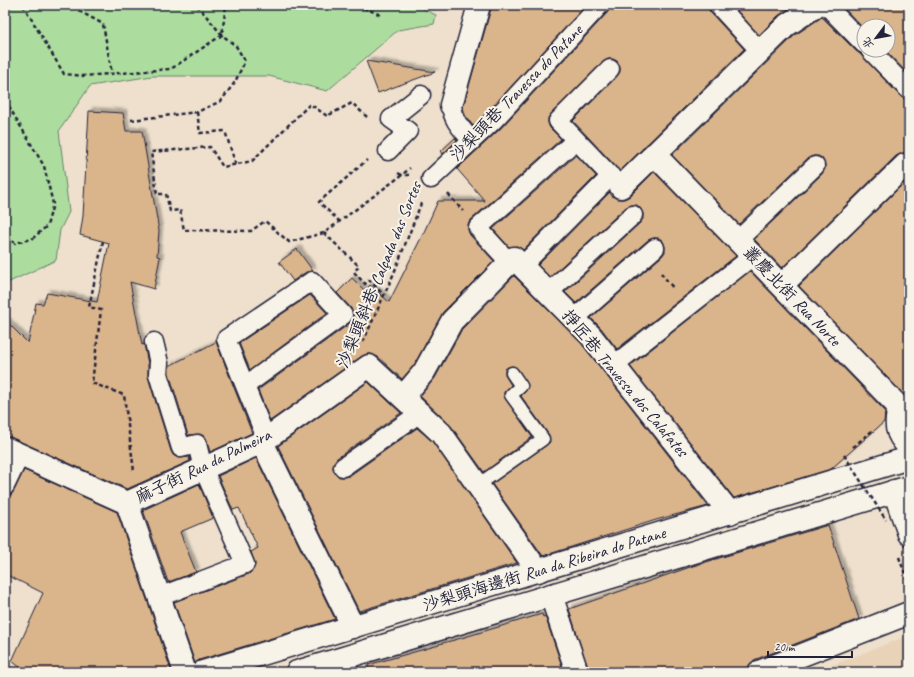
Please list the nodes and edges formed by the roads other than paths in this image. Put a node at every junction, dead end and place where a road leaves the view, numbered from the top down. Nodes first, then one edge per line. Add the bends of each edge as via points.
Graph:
1 (478, 5) edge
2 (600, 5) edge
3 (718, 5) edge
4 (826, 5) edge
5 (804, 8) edge
6 (856, 36) edge
7 (760, 51) junction
8 (878, 58) edge
9 (610, 69) dead end
10 (909, 90) edge
11 (421, 95) dead end
12 (451, 105) joint
13 (576, 140) junction
14 (472, 141) junction
15 (388, 151) dead end
16 (654, 154) junction
17 (908, 165) edge
18 (815, 166) dead end
19 (435, 175) road end
20 (616, 182) junction
21 (633, 215) dead end
22 (738, 240) junction
23 (651, 252) road end
24 (753, 256) junction
25 (515, 262) junction
26 (782, 285) junction
27 (548, 293) junction
28 (574, 319) junction
29 (154, 342) dead end
30 (614, 365) junction
31 (512, 373) dead end
32 (245, 386) junction
33 (403, 397) junction
34 (904, 403) edge
35 (420, 413) junction
36 (264, 440) junction
37 (909, 447) edge
38 (13, 452) edge
39 (909, 458) edge
40 (343, 467) dead end
41 (203, 468) junction
42 (478, 485) junction
43 (5, 486) edge
44 (902, 489) edge
45 (132, 501) junction
46 (730, 513) junction
47 (909, 534) edge
48 (538, 571) junction
49 (551, 595) junction
50 (159, 597) junction
51 (909, 613) edge
52 (353, 627) junction
53 (185, 672) edge
54 (203, 672) edge
55 (297, 672) edge
56 (577, 672) edge
57 (759, 672) edge

1 - 12 street
2 - 14 street, 沙梨頭巷 Travessa do Patane
3 - 7 street
4 - 6 street
5 - 7 street
7 - 16 street
8 - 10 street
9 - 13 street via 558,121
11 - 15 street via 391,119 408,131
12 - 14 street via 455,120
13 - 20 street
13 - 25 street via 478,228
14 - 19 street, 沙梨頭巷 Travessa do Patane
16 - 20 street
16 - 22 street, 叢慶北街 Rua Norte
17 - 26 street
18 - 22 street
20 - 25 street
21 - 27 street
22 - 24 street, 叢慶北街 Rua Norte
23 - 28 street
24 - 26 street, 叢慶北街 Rua Norte
24 - 30 street
25 - 27 street, 掙匠巷 Travessa dos Calafates
25 - 33 street via 452,321 424,372
26 - 34 street, 叢慶北街 Rua Norte
27 - 28 street, 掙匠巷 Travessa dos Calafates
28 - 30 street, 掙匠巷 Travessa dos Calafates
29 - 41 street via 159,363 158,374 181,448 197,444
30 - 46 street, 掙匠巷 Travessa dos Calafates
31 - 42 lane via 521,386 511,395 543,439
32 - 32 street via 343,314 312,281 226,340
32 - 36 street
33 - 35 street
33 - 36 street, 麻子街 Rua da Palmeira via 369,366
34 - 37 street, 叢慶北街 Rua Norte via 895,422 899,434
35 - 40 street
35 - 42 street via 441,433
36 - 41 street, 麻子街 Rua da Palmeira
36 - 52 street
38 - 43 street
38 - 45 street, 麻子街 Rua da Palmeira
39 - 46 street, 沙梨頭海邊街 Rua da Ribeira do Patane
41 - 45 street, 麻子街 Rua da Palmeira
41 - 50 street via 245,564
42 - 48 street
44 - 47 street
44 - 49 street, 沙梨頭海邊街 Rua da Ribeira do Patane
45 - 50 street
46 - 48 street, 沙梨頭海邊街 Rua da Ribeira do Patane
48 - 52 street, 沙梨頭海邊街 Rua da Ribeira do Patane
49 - 55 street, 沙梨頭海邊街 Rua da Ribeira do Patane
49 - 56 street
50 - 53 street
51 - 57 street
52 - 54 street, 沙梨頭海邊街 Rua da Ribeira do Patane

